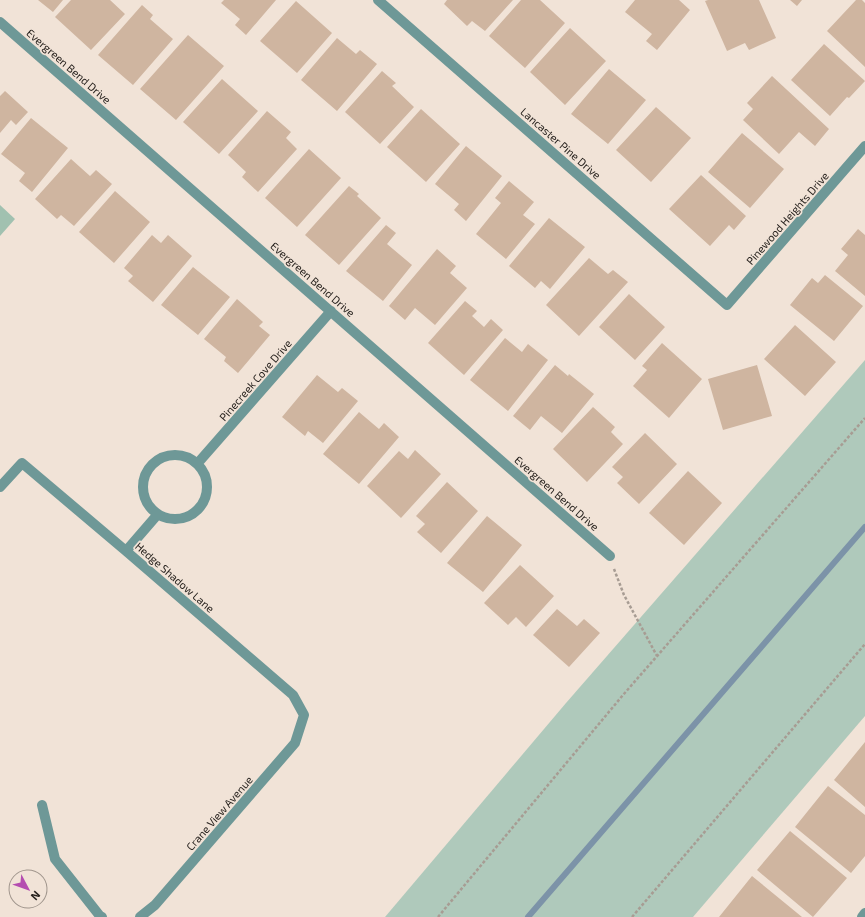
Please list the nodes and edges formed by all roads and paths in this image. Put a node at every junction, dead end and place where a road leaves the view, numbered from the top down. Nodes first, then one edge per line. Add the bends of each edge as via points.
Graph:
1 (378, 0) edge
2 (0, 22) edge
3 (865, 146) edge
4 (727, 305) joint
5 (331, 311) junction
6 (865, 418) edge
7 (197, 464) junction
8 (0, 487) edge
9 (158, 514) junction
10 (126, 551) junction
11 (610, 556) joint
12 (865, 644) edge
13 (657, 656) junction
14 (304, 715) joint
15 (42, 805) dead end
16 (865, 913) edge
17 (102, 917) edge
18 (140, 917) edge
19 (438, 917) edge
20 (632, 917) edge
21 (862, 917) edge

1 - 4 street, Lancaster Pine Drive
2 - 5 street, Evergreen Bend Drive
3 - 4 street, Pinewood Heights Drive
5 - 7 street, Pinecreek Cove Drive
5 - 11 street, Evergreen Bend Drive
6 - 13 path
7 - 9 street via 207,482 207,492 197,511 178,519
7 - 9 street via 188,458 168,456 151,467 143,487 150,507
8 - 10 street, Hedge Shadow Lane via 22,463
9 - 10 street
10 - 14 street, Hedge Shadow Lane via 293,695
11 - 13 path via 624,595
12 - 20 path
13 - 19 path
14 - 18 street, Crane View Avenue via 294,743 155,905
15 - 17 street via 55,859
16 - 21 street

